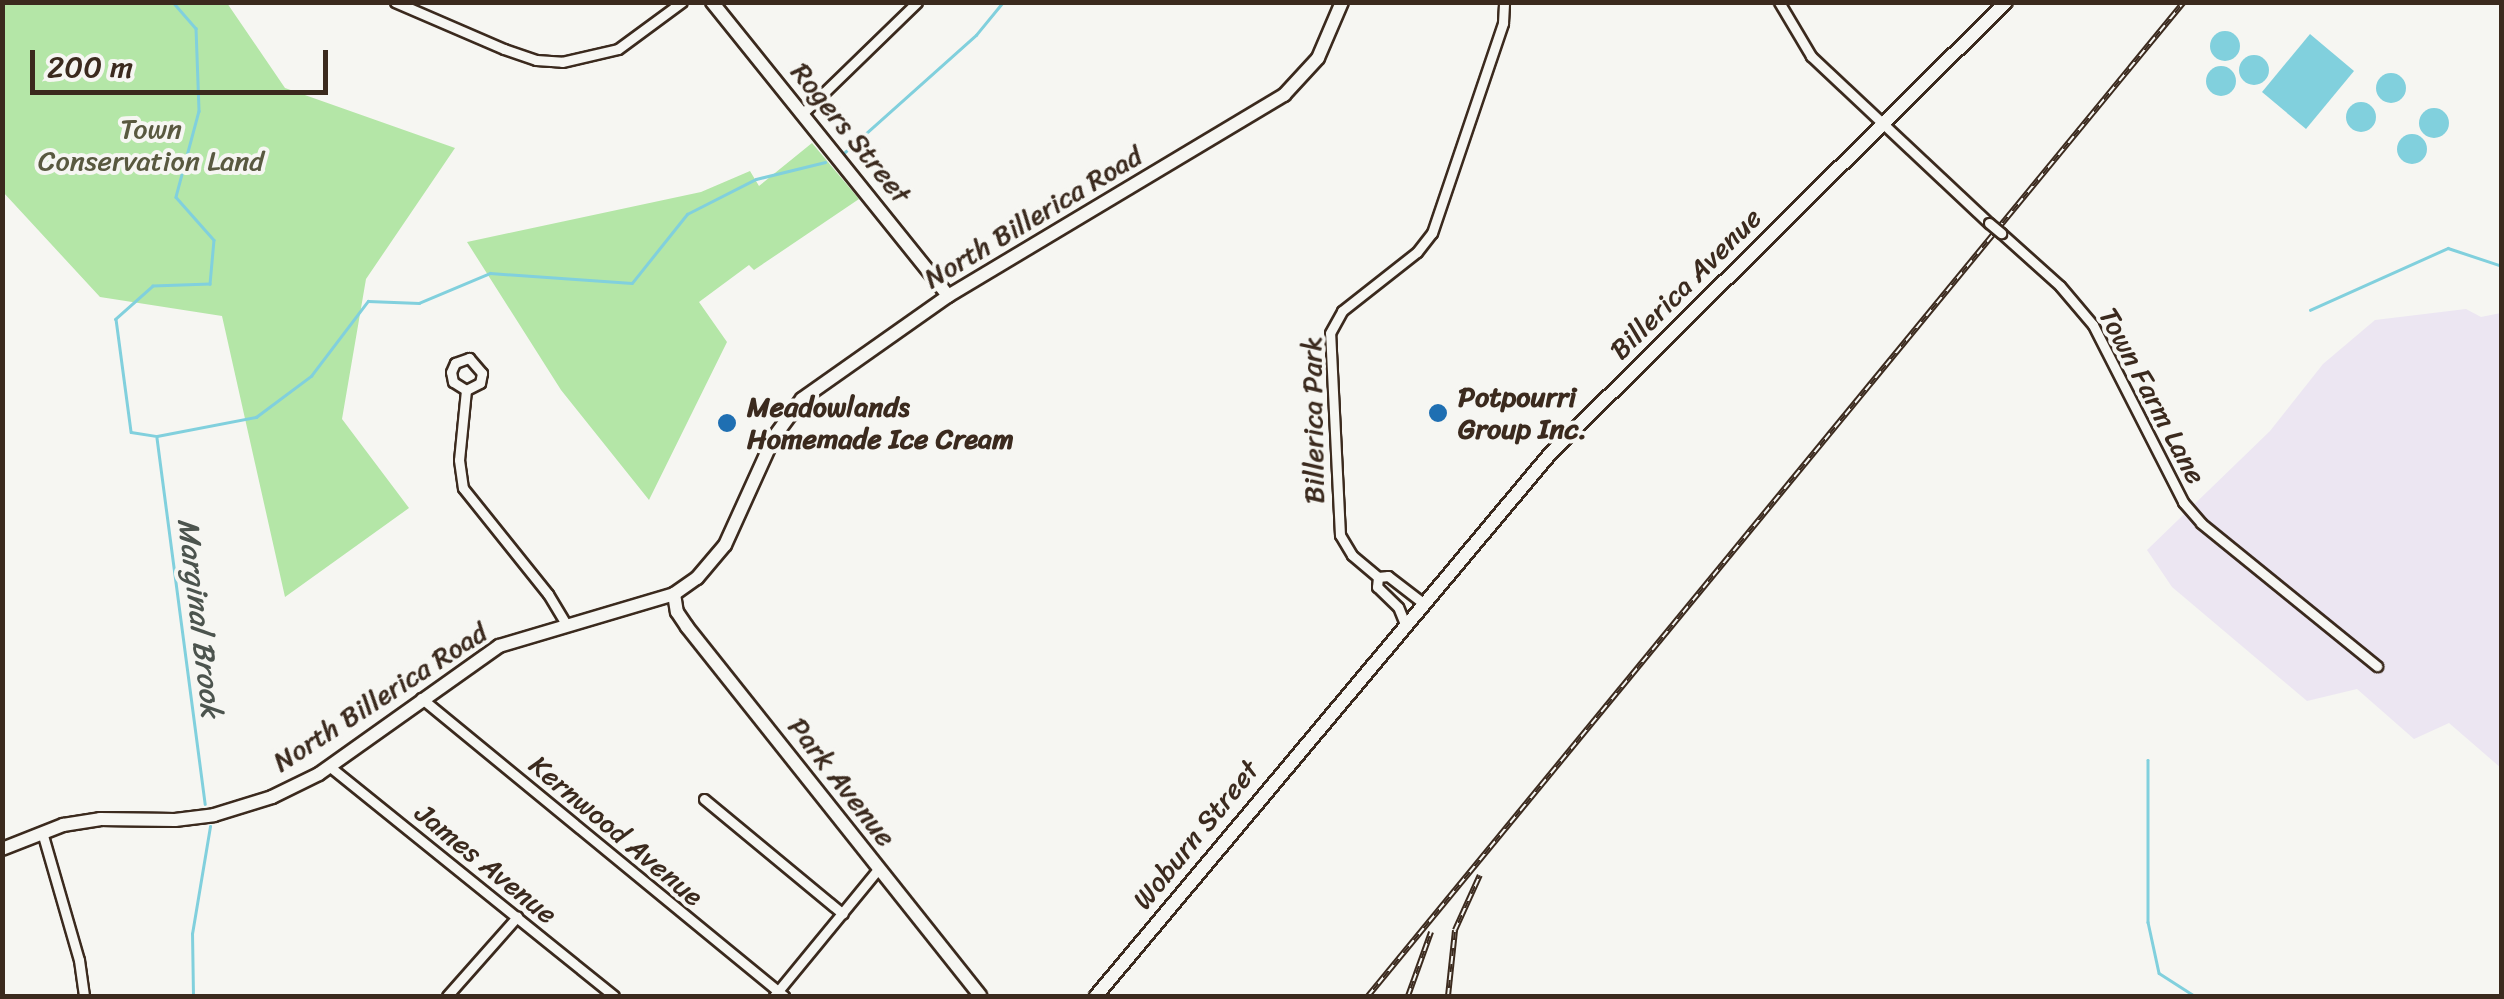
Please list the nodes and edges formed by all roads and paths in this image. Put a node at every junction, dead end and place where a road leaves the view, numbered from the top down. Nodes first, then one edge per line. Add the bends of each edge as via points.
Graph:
1 (395, 2) edge
2 (682, 2) edge
3 (712, 2) edge
4 (917, 2) edge
5 (1342, 2) edge
6 (1504, 2) edge
7 (1779, 2) edge
8 (2006, 2) edge
9 (804, 112) junction
10 (1882, 125) junction
11 (948, 296) junction
12 (466, 390) dead end
13 (1378, 578) junction
14 (674, 594) junction
15 (1423, 603) junction
16 (566, 624) junction
17 (1405, 624) junction
18 (2377, 666) dead end
19 (421, 698) junction
20 (1336, 705) joint
21 (330, 766) junction
22 (704, 799) dead end
23 (42, 832) junction
24 (2, 848) edge
25 (879, 868) junction
26 (842, 914) junction
27 (517, 917) junction
28 (778, 995) edge
29 (84, 996) edge
30 (447, 996) edge
31 (614, 996) edge
32 (980, 996) edge
33 (1096, 996) edge

1 - 2 street via 504,49 562,62 618,49
3 - 9 main road, Rogers Street
4 - 9 street
5 - 11 main road, North Billerica Road via 1304,78
6 - 13 street, Billerica Park via 1432,233 1335,317 1330,333 1338,524 1352,555
7 - 10 street, Town Farm Lane via 1811,56
8 - 10 main road, Billerica Avenue
9 - 11 main road, Rogers Street
10 - 15 main road, Billerica Avenue via 1550,454
10 - 18 street, Town Farm Lane, bridge via 2060,286 2093,325 2192,512
11 - 14 main road, North Billerica Road via 802,399 774,437 725,545
12 - 16 street via 458,460 463,488
13 - 15 street, Billerica Park via 1388,576
13 - 17 street, Billerica Park via 1377,587
14 - 16 main road, North Billerica Road
14 - 25 main road, Park Avenue via 686,627
15 - 17 main road, Billerica Avenue
16 - 19 main road, North Billerica Road via 499,646
17 - 20 main road, Billerica Avenue
19 - 21 main road, North Billerica Road
19 - 28 street, Kernwood Avenue
20 - 33 main road, Woburn Street
21 - 23 main road, North Billerica Road via 292,789 226,812 175,820 100,819
21 - 27 street, James Avenue
22 - 26 street
23 - 24 main road, North Billerica Road
23 - 29 street
25 - 26 street
25 - 32 main road, Park Avenue
26 - 28 street
27 - 30 street
27 - 31 street, James Avenue

